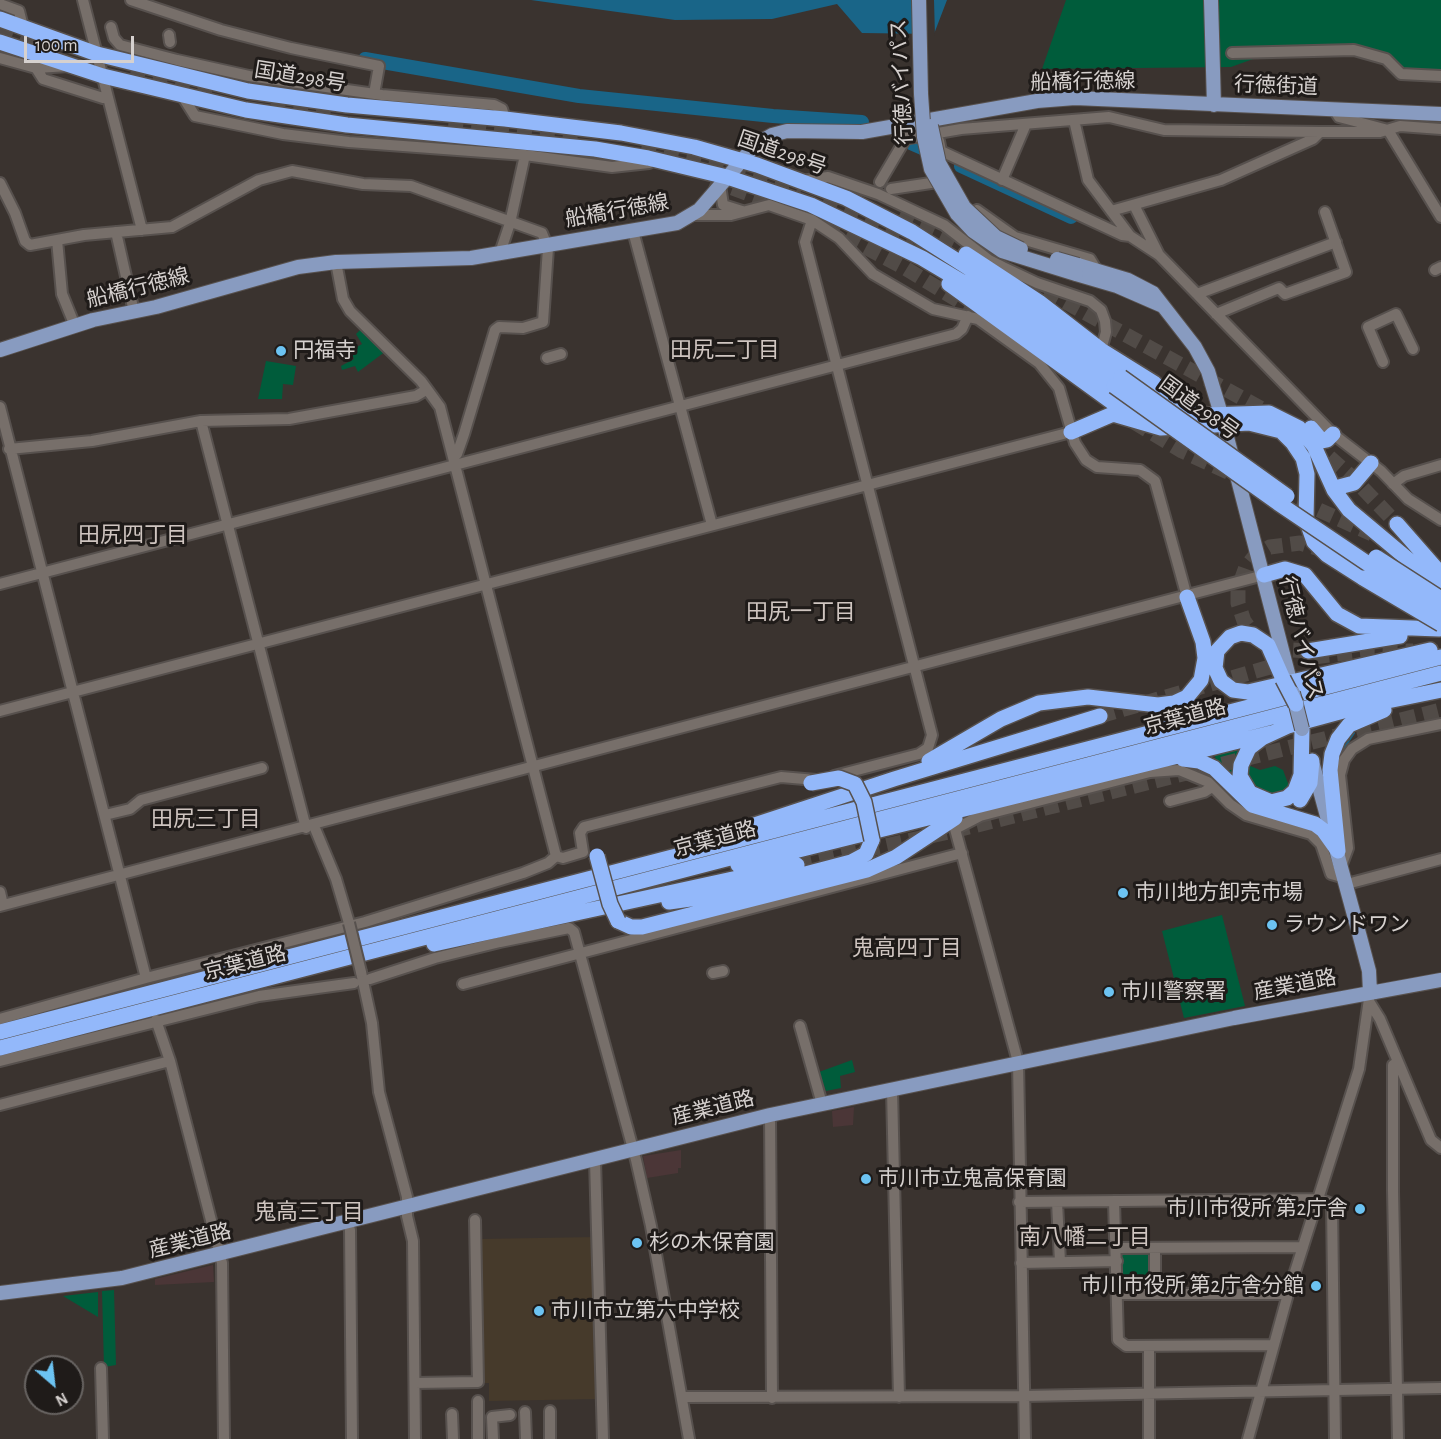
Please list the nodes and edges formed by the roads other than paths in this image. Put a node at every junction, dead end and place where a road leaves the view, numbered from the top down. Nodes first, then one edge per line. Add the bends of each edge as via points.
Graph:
1 (83, 0) edge
2 (131, 0) edge
3 (919, 0) edge
4 (928, 0) edge
5 (1211, 0) edge
6 (0, 4) edge
7 (0, 19) edge
8 (23, 27) junction
9 (111, 27) dead end
10 (0, 42) edge
11 (1232, 53) dead end
12 (98, 54) junction
13 (0, 58) edge
14 (177, 60) junction
15 (69, 66) junction
16 (36, 68) junction
17 (164, 72) junction
18 (102, 76) junction
19 (1441, 76) edge
20 (374, 94) junction
21 (183, 97) junction
22 (103, 98) dead end
23 (1214, 105) junction
24 (1334, 109) junction
25 (1441, 114) edge
26 (505, 119) junction
27 (1074, 120) junction
28 (1026, 124) junction
29 (896, 127) junction
30 (1441, 129) edge
31 (1388, 130) junction
32 (933, 132) junction
33 (1320, 132) junction
34 (906, 138) junction
35 (525, 155) junction
36 (741, 160) junction
37 (674, 163) junction
38 (1002, 180) junction
39 (724, 181) junction
40 (802, 181) junction
41 (942, 181) junction
42 (880, 182) dead end
43 (0, 183) edge
44 (891, 189) dead end
45 (1134, 205) junction
46 (871, 210) junction
47 (742, 211) junction
48 (1111, 211) junction
49 (1325, 212) dead end
50 (833, 214) junction
51 (694, 215) junction
52 (1441, 217) edge
53 (812, 220) junction
54 (510, 223) junction
55 (142, 230) junction
56 (633, 231) junction
57 (116, 232) junction
58 (1130, 236) junction
59 (57, 240) junction
60 (1336, 242) junction
61 (548, 244) junction
62 (500, 253) junction
63 (1159, 255) junction
64 (336, 262) junction
65 (1077, 269) junction
66 (1096, 269) junction
67 (1197, 294) junction
68 (1162, 306) junction
69 (134, 312) junction
70 (1216, 314) junction
71 (969, 316) junction
72 (75, 326) junction
73 (1413, 349) dead end
74 (0, 350) edge
75 (1101, 350) junction
76 (561, 354) dead end
77 (547, 358) dead end
78 (1383, 362) dead end
79 (837, 365) junction
80 (1144, 377) junction
81 (1086, 382) junction
82 (1115, 388) junction
83 (426, 390) junction
84 (678, 405) junction
85 (0, 407) edge
86 (1243, 413) junction
87 (1222, 419) junction
88 (201, 421) junction
89 (1095, 422) junction
90 (1146, 425) junction
91 (1071, 432) junction
92 (1333, 435) junction
93 (7, 452) edge
94 (454, 461) junction
95 (1371, 463) junction
96 (1441, 465) edge
97 (1307, 483) junction
98 (1393, 484) junction
99 (868, 485) junction
100 (1441, 520) edge
101 (227, 524) junction
102 (1397, 524) tunnel mouth
103 (712, 525) junction
104 (41, 572) junction
105 (1441, 574) edge
106 (1264, 575) junction
107 (0, 584) edge
108 (486, 585) junction
109 (1441, 587) edge
110 (1187, 597) junction
111 (1441, 599) edge
112 (1441, 613) edge
113 (1440, 627) edge
114 (260, 644) junction
115 (1441, 648) edge
116 (1308, 651) tunnel mouth
117 (1441, 657) edge
118 (914, 668) junction
119 (1441, 673) edge
120 (1286, 678) junction
121 (72, 692) junction
122 (1441, 692) edge
123 (1296, 704) joint
124 (0, 711) edge
125 (1100, 716) tunnel mouth
126 (1441, 724) edge
127 (1302, 729) junction
128 (1271, 733) junction
129 (1312, 761) junction
130 (1147, 764) junction
131 (534, 767) junction
132 (262, 768) dead end
133 (894, 779) junction
134 (811, 783) dead end
135 (1212, 787) junction
136 (1170, 801) dead end
137 (974, 809) junction
138 (1265, 810) junction
139 (105, 815) junction
140 (310, 827) junction
141 (962, 853) junction
142 (556, 856) junction
143 (597, 856) dead end
144 (1441, 859) edge
145 (797, 865) tunnel mouth
146 (1343, 870) junction
147 (611, 872) junction
148 (120, 875) junction
149 (0, 892) edge
150 (586, 894) junction
151 (2, 906) edge
152 (586, 913) junction
153 (581, 954) junction
154 (300, 970) junction
155 (365, 975) junction
156 (146, 978) junction
157 (1441, 980) edge
158 (354, 983) dead end
159 (463, 984) dead end
160 (1370, 998) junction
161 (0, 1019) edge
162 (156, 1020) junction
163 (801, 1026) dead end
164 (0, 1032) edge
165 (0, 1048) edge
166 (0, 1061) edge
167 (170, 1061) junction
168 (1018, 1062) junction
169 (1398, 1062) junction
170 (892, 1089) junction
171 (822, 1104) junction
172 (0, 1105) edge
173 (770, 1115) junction
174 (1441, 1148) edge
175 (634, 1150) junction
176 (595, 1160) junction
177 (1319, 1199) junction
178 (1114, 1201) junction
179 (1019, 1202) junction
180 (1058, 1202) junction
181 (407, 1208) junction
182 (475, 1220) dead end
183 (348, 1223) junction
184 (1303, 1247) junction
185 (1116, 1248) junction
186 (1155, 1248) junction
187 (220, 1255) junction
188 (1117, 1261) junction
189 (1060, 1262) junction
190 (1021, 1263) junction
191 (0, 1293) edge
192 (1117, 1294) junction
193 (1155, 1294) junction
194 (1288, 1294) junction
195 (1274, 1345) junction
196 (1149, 1346) junction
197 (101, 1368) dead end
198 (415, 1383) junction
199 (1441, 1388) edge
200 (1335, 1389) junction
201 (1398, 1389) junction
202 (1261, 1390) junction
203 (1149, 1393) junction
204 (1024, 1396) junction
205 (683, 1397) junction
206 (899, 1397) junction
207 (772, 1398) junction
208 (478, 1401) dead end
209 (550, 1411) dead end
210 (525, 1412) dead end
211 (452, 1414) dead end
212 (510, 1415) dead end
213 (103, 1439) edge
214 (224, 1439) edge
215 (352, 1439) edge
216 (415, 1439) edge
217 (453, 1439) edge
218 (478, 1439) edge
219 (492, 1439) edge
220 (526, 1439) edge
221 (550, 1439) edge
222 (603, 1439) edge
223 (689, 1439) edge
224 (1025, 1439) edge
225 (1149, 1439) edge
226 (1248, 1439) edge
227 (1335, 1439) edge
228 (1398, 1439) edge

1 - 12 street
2 - 20 street via 291,48 379,66
3 - 65 main road, 行徳バイパス, bridge via 924,136 931,169 945,198 964,222 992,245 1018,258
4 - 65 main road, 行徳バイパス, bridge via 931,125 939,163 956,196 973,218 1007,243
5 - 23 main road, 行徳街道
6 - 8 street via 19,11
7 - 8 highway, 国道298号
8 - 12 highway, 国道298号
9 - 14 street via 120,45
10 - 15 highway, 国道298号
11 - 19 street via 1354,50 1386,58 1401,74
12 - 17 highway, 国道298号
12 - 18 street
13 - 16 street
14 - 17 street via 174,67
14 - 20 street via 249,76
15 - 16 street
15 - 18 highway, 国道298号
16 - 22 street via 44,79
17 - 26 highway, 国道298号 via 309,100
18 - 21 highway, 国道298号
18 - 55 street
20 - 26 street via 494,105 502,109
21 - 35 street via 195,116 283,134
21 - 37 highway, 国道298号 via 296,119 567,146
23 - 24 main road, 行徳街道
23 - 29 main road, 船橋行徳線 via 1056,99
24 - 25 main road, 行徳街道
24 - 31 street via 1339,117
26 - 36 highway, 国道298号 via 641,136
27 - 28 street
27 - 33 street via 1109,117 1164,130
27 - 48 street via 1088,180
28 - 32 street
28 - 38 street
29 - 34 street via 898,134
29 - 36 main road, 船橋行徳線 via 862,132 778,133 756,144
30 - 31 street via 1400,126
31 - 33 street
31 - 52 street
32 - 34 street
32 - 38 street via 941,151
32 - 41 street
33 - 45 street via 1313,139 1221,180
34 - 42 street
35 - 37 street via 612,167
35 - 54 street
36 - 39 main road, 船橋行徳線
36 - 40 highway, 国道298号
37 - 39 highway, 国道298号
38 - 58 street
39 - 47 street via 723,205
39 - 50 highway, 国道298号
39 - 51 main road, 船橋行徳線
40 - 46 highway, 国道298号
40 - 75 street via 828,177 878,194 944,225 1003,267 1090,301 1106,321
41 - 44 street
41 - 66 street via 956,185 984,217 1015,237 1090,259
43 - 59 street via 27,244
45 - 48 street
45 - 63 street
46 - 75 highway via 908,222 959,250 1039,302
46 - 82 highway, 国道298号 via 967,267
47 - 51 street via 731,215
47 - 53 street via 769,205
48 - 58 street
49 - 60 street
50 - 81 highway via 955,288
50 - 82 highway, 国道298号 via 961,280
51 - 56 main road, 船橋行徳線 via 677,223
53 - 71 street via 839,238 873,274 933,309
53 - 79 street via 805,242
54 - 55 street via 405,185 363,184 292,171 259,180 179,224
54 - 61 street via 538,231
54 - 62 street
55 - 57 street
56 - 61 main road, 船橋行徳線
56 - 84 street
57 - 59 street
57 - 69 street
58 - 63 street
59 - 72 street via 62,294
60 - 67 street
60 - 70 street via 1346,272 1285,294 1279,288
61 - 62 main road, 船橋行徳線
61 - 94 street via 543,322 495,330
62 - 64 main road, 船橋行徳線 via 458,259
63 - 67 street
64 - 69 main road, 船橋行徳線 via 298,267
64 - 83 street via 347,306
65 - 66 main road, 行徳バイパス
65 - 68 main road, 行徳バイパス
66 - 68 main road, 行徳バイパス via 1153,292
67 - 70 street
68 - 87 main road, 行徳バイパス via 1195,347 1208,371
69 - 72 main road, 船橋行徳線
70 - 92 street
71 - 79 street via 956,334
71 - 91 street via 1047,370 1059,388
72 - 74 main road, 船橋行徳線
73 - 78 street via 1396,315 1368,327
75 - 80 highway
76 - 77 street
79 - 84 street
79 - 99 street
80 - 82 highway via 1130,378
80 - 87 highway via 1183,410
81 - 82 highway
81 - 89 highway via 1099,402
82 - 89 highway
82 - 90 highway
82 - 111 highway, 国道298号, bridge
82 - 112 highway, 国道298号, bridge
83 - 88 street via 416,396 289,419
83 - 94 street via 440,407
84 - 94 street
84 - 103 street
85 - 93 street
86 - 87 highway
86 - 92 highway via 1279,408 1298,417 1322,441
86 - 109 highway via 1269,413 1299,428 1314,446 1340,500
87 - 90 highway via 1168,429
87 - 97 highway via 1281,431 1301,453
87 - 106 main road, 行徳バイパス
88 - 93 street
88 - 101 street
89 - 90 highway via 1113,414
89 - 91 highway
91 - 99 street
91 - 110 street via 1080,454 1097,467 1140,470 1155,482
92 - 95 street
93 - 104 street
94 - 101 street
94 - 108 street
95 - 97 highway via 1354,483
95 - 98 street
96 - 98 street via 1404,476
97 - 113 highway, bridge via 1306,519 1314,542 1327,555
98 - 100 street
99 - 103 street
99 - 118 street
101 - 104 street
101 - 114 street
102 - 105 highway
103 - 108 street
104 - 107 street
104 - 121 street
106 - 110 street
106 - 113 highway via 1285,569 1299,572 1315,585 1337,614 1359,626
106 - 120 main road, 行徳バイパス
108 - 114 street
108 - 131 street
110 - 118 street
110 - 133 highway via 1205,658 1201,680 1187,696 1158,705 1088,697 1040,703 1007,716
113 - 116 highway
114 - 121 street
114 - 140 street
115 - 120 highway via 1248,692 1233,690 1221,681 1215,668 1217,651 1230,637 1241,633 1253,635 1268,645
117 - 147 highway, 京葉道路
118 - 131 street
118 - 142 street via 932,735 925,751 887,764 813,780 781,777 584,827 580,832 583,852 563,858
119 - 150 highway, 京葉道路
120 - 123 highway, bridge
121 - 124 street
121 - 139 street
122 - 128 highway via 1358,707
122 - 146 highway via 1367,715 1349,725 1338,739 1330,770
123 - 127 main road, 行徳バイパス, bridge
125 - 133 highway
126 - 146 street via 1368,739 1352,749 1341,770 1348,848
127 - 128 highway via 1298,786 1287,798 1271,802 1250,793 1240,770 1249,748
127 - 129 main road, 行徳バイパス
128 - 130 highway
129 - 138 highway via 1310,783 1299,800 1282,809
129 - 146 main road, 行徳バイパス
130 - 137 highway
130 - 138 highway via 1178,759 1199,761 1220,772 1246,801
131 - 140 street
131 - 142 street
132 - 139 street via 141,800 130,809
133 - 147 highway
134 - 152 highway, bridge via 839,778 855,784 864,802 872,840 866,854 855,861 733,893
135 - 136 street
135 - 141 street via 1185,771 1157,770 980,816 955,829
135 - 146 street via 1246,815 1311,834 1321,844 1331,874
137 - 143 highway, bridge via 896,857 867,870 646,926 631,927 618,921 609,904
137 - 150 highway via 740,865
138 - 146 highway via 1323,830
139 - 148 street
140 - 148 street
140 - 155 street, bridge via 336,879
141 - 153 street
141 - 168 street
142 - 156 street via 523,873 365,922
144 - 146 street
145 - 152 highway
146 - 160 main road, 行徳バイパス via 1369,971
147 - 164 highway, 京葉道路
148 - 151 street
148 - 156 street
149 - 151 street
150 - 154 highway, 京葉道路
152 - 154 highway
153 - 155 street via 569,928
153 - 159 street
153 - 175 street
154 - 165 highway, 京葉道路
155 - 181 street via 379,1092
156 - 161 street
157 - 160 main road, 産業道路
158 - 162 street via 259,996
160 - 168 main road, 産業道路
160 - 169 street
160 - 177 street via 1359,1069
162 - 166 street
162 - 167 street
163 - 171 street
167 - 172 street
167 - 187 street
168 - 170 main road, 産業道路
168 - 179 street
169 - 174 street via 1431,1140
169 - 201 street via 1393,1065 1393,1191
170 - 171 main road, 産業道路
170 - 206 street
171 - 173 main road, 産業道路
173 - 175 main road, 産業道路
173 - 207 street
175 - 176 main road, 産業道路
175 - 205 street
176 - 181 main road, 産業道路
176 - 222 street
177 - 178 street
177 - 184 street
177 - 200 street via 1332,1208
178 - 180 street
178 - 185 street
179 - 180 street
179 - 190 street
180 - 189 street
181 - 183 main road, 産業道路
181 - 198 street via 413,1241
182 - 198 street via 478,1382
183 - 187 main road, 産業道路
183 - 215 street
184 - 186 street
184 - 194 street
185 - 186 street
185 - 188 street
186 - 193 street
187 - 191 main road, 産業道路 via 100,1282
187 - 214 street
188 - 189 street
188 - 192 street
189 - 190 street
190 - 204 street
192 - 193 street
192 - 196 street via 1118,1340 1126,1346
193 - 194 street
194 - 195 street
195 - 196 street
195 - 202 street
196 - 203 street
197 - 213 street
198 - 216 street
199 - 201 street
200 - 201 street
200 - 202 street
200 - 227 street
201 - 228 street
202 - 203 street
202 - 226 street
203 - 204 street
203 - 225 street
204 - 206 street
204 - 224 street
205 - 207 street
205 - 223 street
206 - 207 street
208 - 218 street
209 - 221 street
210 - 220 street
211 - 217 street
212 - 219 street via 492,1417

